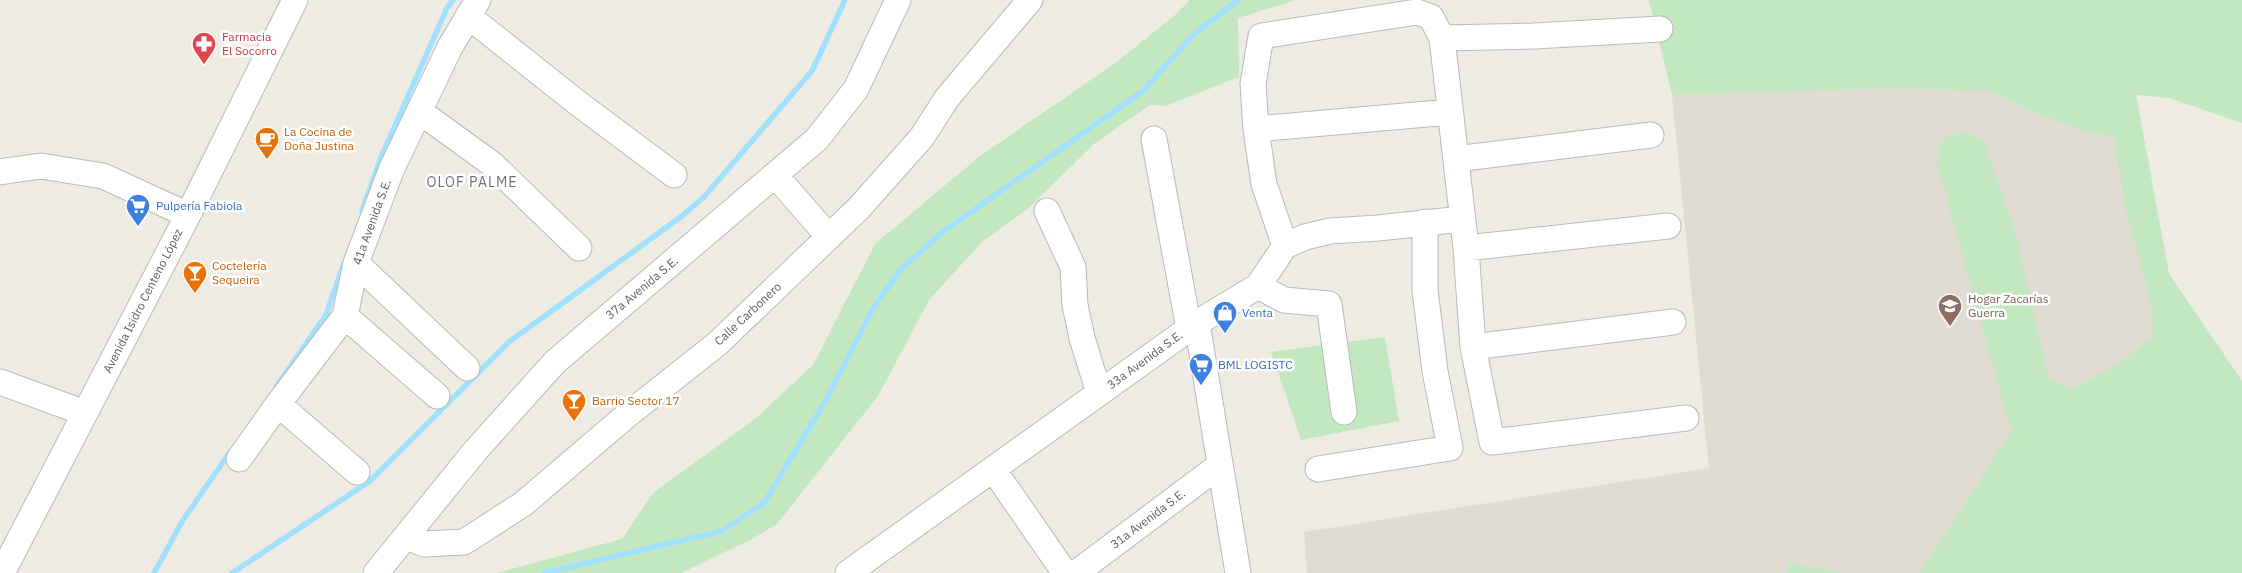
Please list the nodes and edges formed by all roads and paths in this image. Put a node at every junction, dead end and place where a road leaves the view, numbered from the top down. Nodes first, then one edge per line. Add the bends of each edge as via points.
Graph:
1 (295, 0) edge
2 (898, 0) edge
3 (1030, 0) edge
4 (473, 8) edge
5 (1660, 29) dead end
6 (1442, 38) junction
7 (419, 111) junction
8 (1450, 112) junction
9 (1256, 129) junction
10 (1651, 135) dead end
11 (1154, 139) dead end
12 (1456, 159) junction
13 (0, 172) edge
14 (674, 175) dead end
15 (775, 175) junction
16 (1047, 211) dead end
17 (188, 215) junction
18 (1462, 219) junction
19 (1425, 222) junction
20 (1668, 226) dead end
21 (829, 237) junction
22 (1285, 246) junction
23 (579, 248) dead end
24 (1466, 248) junction
25 (356, 263) junction
26 (1258, 286) junction
27 (345, 316) junction
28 (1673, 322) dead end
29 (1193, 326) junction
30 (1473, 347) junction
31 (467, 368) dead end
32 (0, 382) edge
33 (1099, 393) junction
34 (437, 396) dead end
35 (278, 404) junction
36 (1344, 412) dead end
37 (84, 413) junction
38 (1686, 418) dead end
39 (239, 460) dead end
40 (1220, 465) junction
41 (994, 469) junction
42 (1318, 469) dead end
43 (357, 472) dead end
44 (406, 536) junction
45 (2, 573) edge
46 (376, 573) edge
47 (848, 573) edge
48 (1066, 573) edge
49 (1076, 573) edge
50 (1238, 573) edge

1 - 17 street, Avenida Isidro Centeno López
2 - 15 street, 37a Avenida S.E. via 856,89 817,139
3 - 21 street, Calle Carbonero via 947,98 922,137
4 - 7 street, 41a Avenida S.E.
4 - 14 street via 579,104
5 - 6 street
6 - 8 street
6 - 9 street via 1431,17 1418,12 1261,36 1253,84
7 - 23 street via 492,164
7 - 25 street, 41a Avenida S.E. via 392,168
8 - 9 street
8 - 12 street
9 - 22 street via 1264,184
10 - 12 street
11 - 29 street
12 - 18 street
13 - 17 street via 41,166 103,176
15 - 21 street
15 - 44 street, 37a Avenida S.E. via 555,362 476,450
16 - 33 street via 1073,267 1075,305
17 - 37 street, Avenida Isidro Centeno López
18 - 19 street
18 - 24 street
19 - 22 street via 1330,231
19 - 42 street via 1425,290 1435,371 1450,448
20 - 24 street
21 - 44 street, Calle Carbonero via 717,344 523,504 464,542 424,544
22 - 26 street, 33a Avenida S.E.
24 - 30 street
25 - 27 street, 41a Avenida S.E.
25 - 31 street
26 - 29 street, 33a Avenida S.E.
26 - 36 street via 1284,300 1330,304
27 - 34 street
27 - 35 street, 41a Avenida S.E.
28 - 30 street
29 - 33 street, 33a Avenida S.E.
29 - 40 street
30 - 38 street via 1492,442
32 - 37 street
33 - 41 street, 33a Avenida S.E.
35 - 39 street, 41a Avenida S.E.
35 - 43 street
37 - 45 street, Avenida Isidro Centeno López
40 - 49 street, 31a Avenida S.E.
40 - 50 street
41 - 47 street, 33a Avenida S.E.
41 - 48 street
44 - 46 street, 37a Avenida S.E.

